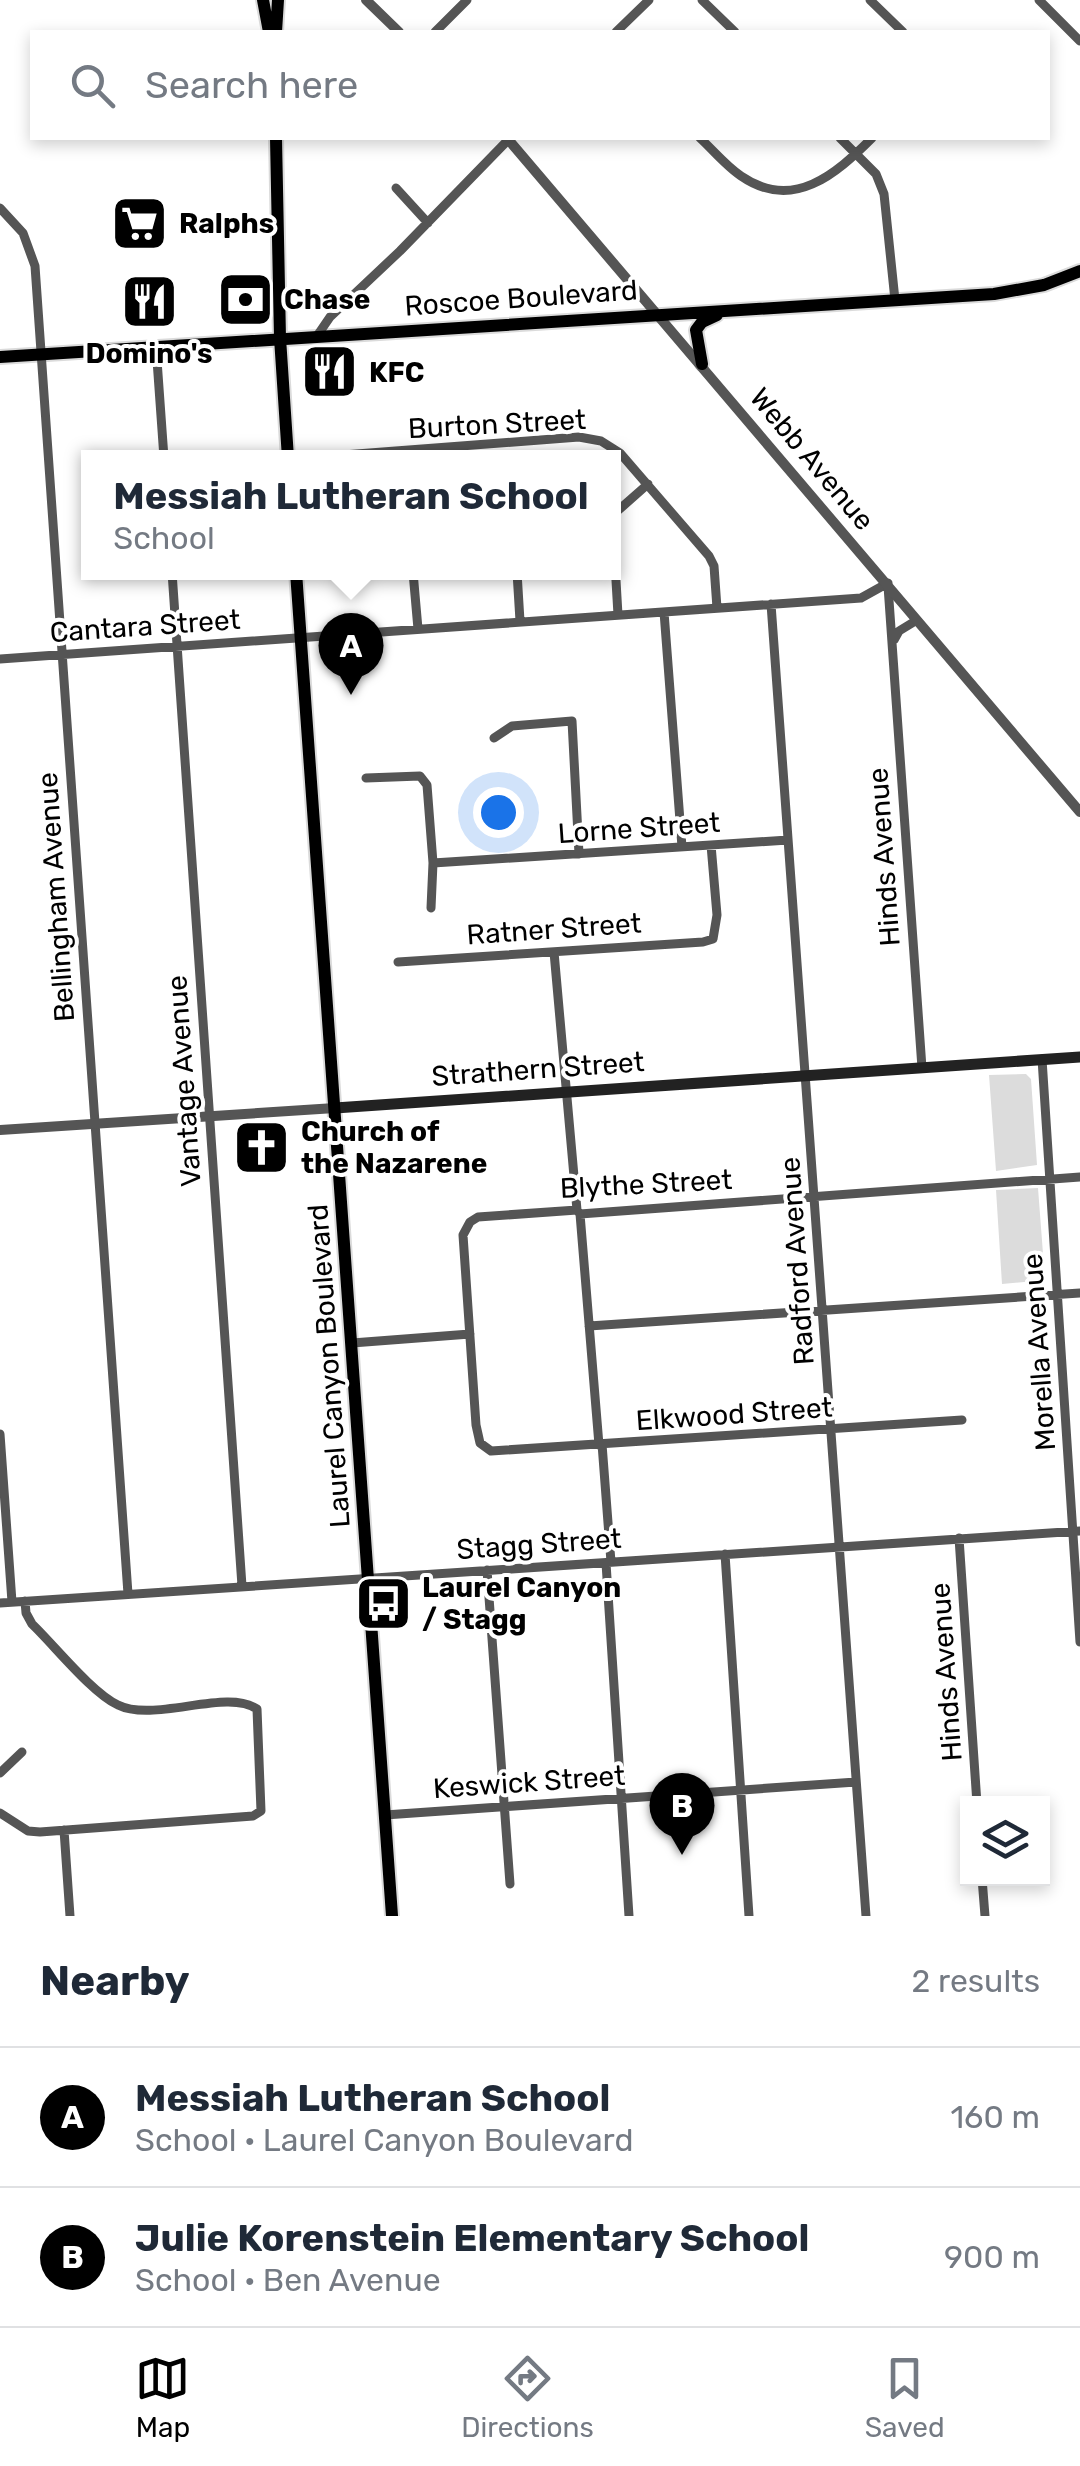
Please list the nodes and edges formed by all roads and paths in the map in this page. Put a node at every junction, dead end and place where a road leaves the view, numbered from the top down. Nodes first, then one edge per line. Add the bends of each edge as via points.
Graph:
1 (263, 0) edge
2 (278, 0) edge
3 (366, 0) edge
4 (468, 0) edge
5 (649, 0) edge
6 (702, 0) edge
7 (870, 0) edge
8 (1039, 0) edge
9 (272, 30) edge
10 (273, 30) edge
11 (396, 30) edge
12 (437, 30) edge
13 (618, 30) edge
14 (733, 30) edge
15 (902, 30) edge
16 (1080, 41) edge
17 (276, 140) edge
18 (507, 140) edge
19 (511, 140) edge
20 (702, 140) edge
21 (842, 140) edge
22 (870, 140) edge
23 (856, 154) junction
24 (396, 188) dead end
25 (0, 208) edge
26 (428, 223) junction
27 (1080, 271) edge
28 (895, 300) junction
29 (729, 310) junction
30 (660, 314) junction
31 (317, 336) junction
32 (280, 338) junction
33 (156, 346) junction
34 (41, 354) junction
35 (0, 357) edge
36 (702, 364) junction
37 (509, 444) junction
38 (163, 450) edge
39 (287, 450) edge
40 (452, 450) edge
41 (509, 450) edge
42 (615, 450) edge
43 (621, 454) edge
44 (648, 484) junction
45 (621, 508) edge
46 (173, 580) edge
47 (296, 580) edge
48 (414, 580) edge
49 (517, 580) edge
50 (616, 580) edge
51 (888, 583) junction
52 (771, 604) junction
53 (718, 608) junction
54 (664, 612) junction
55 (618, 615) junction
56 (917, 620) junction
57 (520, 621) junction
58 (418, 629) junction
59 (300, 636) junction
60 (892, 643) junction
61 (177, 646) junction
62 (62, 654) junction
63 (0, 659) edge
64 (494, 738) dead end
65 (366, 778) dead end
66 (1080, 812) edge
67 (788, 840) junction
68 (711, 845) junction
69 (682, 847) junction
70 (579, 854) junction
71 (433, 863) junction
72 (430, 908) dead end
73 (554, 952) junction
74 (398, 962) dead end
75 (1080, 1057) edge
76 (1042, 1060) junction
77 (922, 1068) junction
78 (806, 1076) junction
79 (566, 1092) junction
80 (335, 1108) junction
81 (208, 1116) junction
82 (94, 1124) junction
83 (0, 1130) edge
84 (1080, 1177) edge
85 (1050, 1179) junction
86 (815, 1195) junction
87 (578, 1212) junction
88 (1080, 1293) edge
89 (1059, 1295) junction
90 (824, 1311) junction
91 (589, 1326) junction
92 (470, 1334) junction
93 (352, 1343) junction
94 (962, 1420) dead end
95 (832, 1430) junction
96 (0, 1434) edge
97 (600, 1445) junction
98 (1076, 1531) edge
99 (959, 1538) junction
100 (840, 1546) junction
101 (725, 1554) junction
102 (608, 1562) junction
103 (487, 1570) junction
104 (370, 1577) junction
105 (242, 1586) junction
106 (128, 1594) junction
107 (12, 1602) junction
108 (25, 1602) junction
109 (0, 1603) edge
110 (1080, 1642) edge
111 (22, 1752) dead end
112 (0, 1773) edge
113 (856, 1782) junction
114 (741, 1789) junction
115 (976, 1796) edge
116 (622, 1798) junction
117 (502, 1806) junction
118 (0, 1814) edge
119 (385, 1815) junction
120 (64, 1830) junction
121 (510, 1884) dead end
122 (983, 1886) edge
123 (70, 1916) edge
124 (392, 1916) edge
125 (629, 1916) edge
126 (748, 1916) edge
127 (866, 1916) edge
128 (985, 1916) edge

1 - 9 main road
2 - 10 main road
3 - 11 street
4 - 12 street
5 - 13 street
6 - 14 street
7 - 15 street
8 - 16 street
17 - 32 main road
18 - 26 street
19 - 30 street, Webb Avenue
20 - 23 street via 742,178 785,189 828,178
21 - 23 street
22 - 23 street
23 - 28 street via 884,194
24 - 26 street
25 - 34 street, Bellingham Avenue via 23,233 32,257
26 - 31 street
27 - 28 main road, Roscoe Boulevard via 994,294
28 - 29 main road, Roscoe Boulevard
29 - 30 main road, Roscoe Boulevard
29 - 36 main road via 698,326
30 - 31 main road, Roscoe Boulevard
30 - 36 street, Webb Avenue
31 - 32 main road, Roscoe Boulevard
32 - 33 main road, Roscoe Boulevard
32 - 39 main road
33 - 34 main road, Roscoe Boulevard
33 - 38 street
34 - 35 main road, Roscoe Boulevard
34 - 62 street, Bellingham Avenue
36 - 51 street, Webb Avenue
37 - 40 street, Burton Street
37 - 41 street
37 - 42 street, Burton Street via 579,437
43 - 44 street, Burton Street
44 - 45 street
44 - 53 street, Burton Street via 709,556
46 - 61 street, Vantage Avenue
47 - 59 main road, Laurel Canyon Boulevard
48 - 58 street
49 - 57 street
50 - 55 street
51 - 52 street, Cantara Street via 861,598
51 - 56 street, Webb Avenue
51 - 60 street, Hinds Avenue
52 - 53 street, Cantara Street
52 - 67 street, Radford Avenue
53 - 54 street, Cantara Street
54 - 55 street, Cantara Street
54 - 69 street
55 - 57 street, Cantara Street
56 - 60 street
56 - 66 street, Webb Avenue
57 - 58 street, Cantara Street
58 - 59 street, Cantara Street
59 - 61 street, Cantara Street
59 - 80 main road, Laurel Canyon Boulevard
60 - 77 street, Hinds Avenue
61 - 62 street, Cantara Street
61 - 81 street, Vantage Avenue
62 - 63 street, Cantara Street
62 - 82 street, Bellingham Avenue
64 - 70 street via 512,726 572,721
65 - 71 street via 420,776 427,786
67 - 68 street, Lorne Street
67 - 78 street, Radford Avenue
68 - 69 street, Lorne Street
68 - 73 street, Ratner Street via 712,939
69 - 70 street, Lorne Street
70 - 71 street, Lorne Street
71 - 72 street
73 - 74 street, Ratner Street
73 - 79 street
75 - 76 main road, Strathern Street
76 - 77 main road, Strathern Street
76 - 85 street, Morella Avenue
77 - 78 main road, Strathern Street
78 - 79 main road, Strathern Street
78 - 86 street, Radford Avenue
79 - 80 main road, Strathern Street
79 - 87 street
80 - 81 street, Strathern Street
80 - 93 main road, Laurel Canyon Boulevard
81 - 82 street, Strathern Street
81 - 105 street, Vantage Avenue
82 - 83 street, Strathern Street
82 - 106 street, Bellingham Avenue
84 - 85 street, Blythe Street
85 - 86 street, Blythe Street
85 - 89 street, Morella Avenue
86 - 87 street, Blythe Street
86 - 90 street, Radford Avenue
87 - 91 street
87 - 92 street, Blythe Street via 470,1222 463,1235
88 - 89 street
89 - 90 street
89 - 98 street, Morella Avenue
90 - 91 street
90 - 95 street, Radford Avenue
91 - 97 street
92 - 93 street
92 - 97 street, Elkwood Street via 484,1448
93 - 104 main road, Laurel Canyon Boulevard
94 - 95 street, Elkwood Street
95 - 97 street, Elkwood Street
95 - 100 street, Radford Avenue
96 - 107 street
97 - 102 street
98 - 99 street, Stagg Street
98 - 110 street, Morella Avenue
99 - 100 street, Stagg Street
99 - 115 street, Hinds Avenue
100 - 101 street, Stagg Street
100 - 113 street, Radford Avenue
101 - 102 street, Stagg Street
101 - 114 street
102 - 103 street, Stagg Street
102 - 116 street
103 - 104 street, Stagg Street
103 - 117 street
104 - 105 street, Stagg Street
104 - 119 main road, Laurel Canyon Boulevard
105 - 106 street, Stagg Street
106 - 108 street, Stagg Street
107 - 108 street, Stagg Street
107 - 109 street, Stagg Street
108 - 120 street via 32,1624 116,1704 146,1710 241,1702 258,1716 262,1811
111 - 112 street
113 - 114 street, Keswick Street
113 - 127 street, Radford Avenue
114 - 116 street, Keswick Street
114 - 126 street
116 - 117 street, Keswick Street
116 - 125 street
117 - 119 street, Keswick Street
117 - 121 street
118 - 120 street via 28,1831
119 - 124 main road, Laurel Canyon Boulevard
120 - 123 street
122 - 128 street

